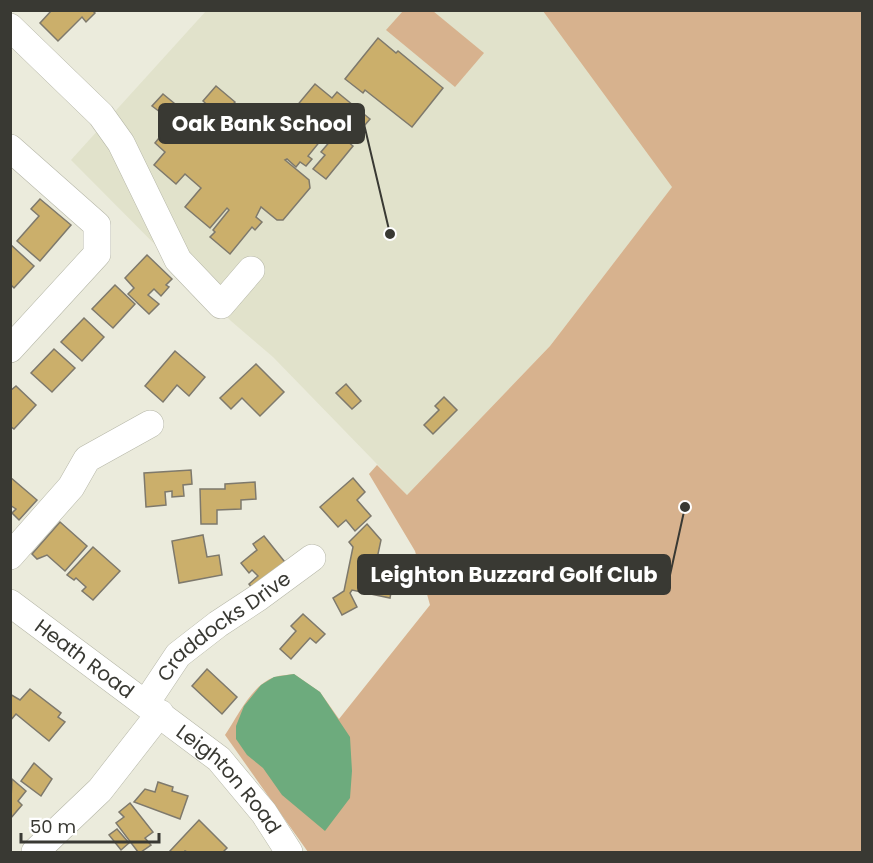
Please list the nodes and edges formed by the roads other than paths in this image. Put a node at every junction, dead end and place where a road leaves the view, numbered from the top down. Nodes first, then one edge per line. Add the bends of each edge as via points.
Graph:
1 (10, 27) edge
2 (10, 148) edge
3 (251, 270) dead end
4 (10, 349) edge
5 (150, 424) dead end
6 (10, 556) edge
7 (312, 558) dead end
8 (10, 603) edge
9 (153, 708) junction
10 (34, 852) edge
11 (289, 852) edge

1 - 3 street via 101,115 121,143 178,260 221,304
2 - 4 street via 97,225 97,254
5 - 6 street via 87,459 70,488
7 - 9 street, Craddocks Drive via 178,655
8 - 9 street, Heath Road
9 - 10 street, Craddocks Drive via 100,790
9 - 11 street, Leighton Road via 219,759 264,813

